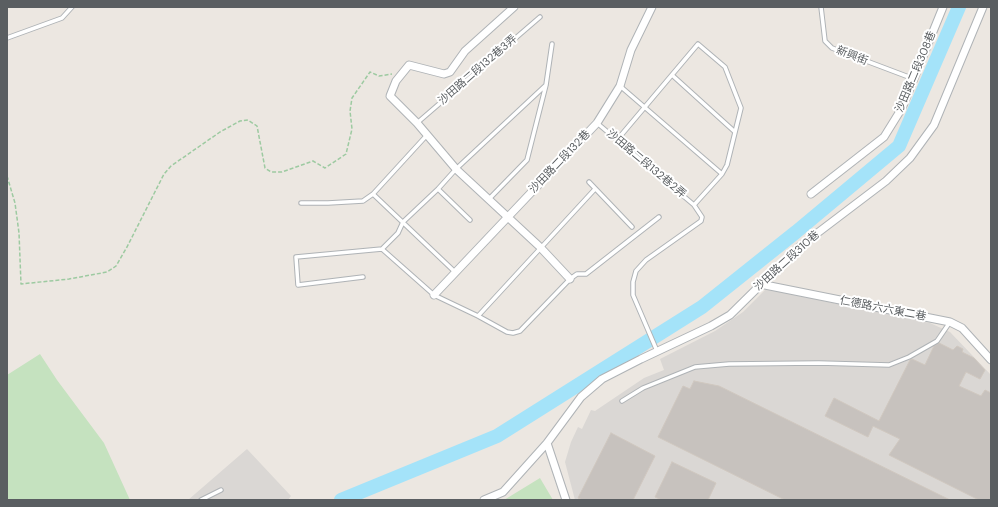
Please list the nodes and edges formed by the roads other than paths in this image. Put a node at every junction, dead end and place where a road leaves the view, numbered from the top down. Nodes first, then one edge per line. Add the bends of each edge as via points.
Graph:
1 (72, 7) edge
2 (514, 7) edge
3 (652, 7) edge
4 (821, 7) edge
5 (943, 7) edge
6 (983, 7) edge
7 (540, 18) dead end
8 (7, 38) edge
9 (552, 44) dead end
10 (672, 75) junction
11 (914, 79) junction
12 (546, 85) junction
13 (620, 86) junction
14 (645, 107) junction
15 (417, 123) junction
16 (597, 123) junction
17 (736, 132) junction
18 (427, 135) junction
19 (617, 140) junction
20 (456, 169) junction
21 (722, 174) junction
22 (589, 182) dead end
23 (438, 189) junction
24 (595, 189) junction
25 (373, 194) junction
26 (811, 194) dead end
27 (489, 199) junction
28 (301, 203) dead end
29 (694, 205) junction
30 (507, 217) junction
31 (659, 217) dead end
32 (470, 220) dead end
33 (402, 222) junction
34 (632, 227) dead end
35 (540, 248) junction
36 (382, 249) junction
37 (455, 273) junction
38 (363, 277) dead end
39 (570, 279) junction
40 (760, 284) junction
41 (434, 295) junction
42 (478, 316) junction
43 (950, 322) junction
44 (657, 352) junction
45 (991, 360) edge
46 (622, 401) dead end
47 (547, 443) junction
48 (221, 490) dead end
49 (201, 500) edge
50 (484, 500) edge
51 (566, 500) edge

1 - 8 lane via 62,18
2 - 15 street via 465,51 450,72 444,74 409,65 396,81 390,96
3 - 13 street, 沙田路二段132巷 via 631,50
4 - 11 lane, 新興街 via 825,41 832,48
5 - 11 street, 沙田路二段308巷
6 - 40 street, 沙田路二段310巷 via 934,125 910,158 886,182 799,247
7 - 15 lane, 沙田路二段132巷3弄
9 - 12 lane
10 - 14 lane
10 - 17 lane
10 - 17 lane via 698,44 725,67 741,108
11 - 26 street, 沙田路二段308巷 via 902,108 884,137
12 - 20 lane
12 - 27 lane via 527,160
13 - 14 lane
13 - 16 street, 沙田路二段132巷
14 - 19 lane
14 - 21 lane
15 - 18 street
16 - 19 lane, 沙田路二段132巷2弄
16 - 30 street, 沙田路二段132巷
17 - 21 lane
18 - 20 street
18 - 25 lane
19 - 29 lane, 沙田路二段132巷2弄
20 - 23 lane
20 - 27 street
21 - 29 lane
22 - 24 lane
23 - 32 lane
23 - 33 lane
24 - 34 lane
24 - 35 lane
25 - 28 lane via 363,200 328,204
25 - 33 lane
27 - 30 street
29 - 44 lane via 702,217 701,221 646,260 636,271 633,282 632,295
30 - 35 street
30 - 37 street, 沙田路二段132巷
31 - 39 lane via 586,274 577,274
33 - 36 lane via 398,233
33 - 37 lane
35 - 39 street
35 - 42 lane
36 - 38 lane via 296,257 298,285
36 - 41 lane
37 - 41 street, 沙田路二段132巷
39 - 42 lane via 520,331 507,332
40 - 43 street, 仁德路六六東二巷
40 - 44 street, 沙田路二段310巷 via 730,315
41 - 42 lane
43 - 45 street, 仁德路六六東二巷 via 962,328
43 - 46 lane via 937,341 889,365 819,363 695,367 643,388
44 - 47 street, 沙田路二段310巷 via 602,379 581,397
47 - 50 street, 沙田路二段310巷 via 503,492
47 - 51 street
48 - 49 lane

